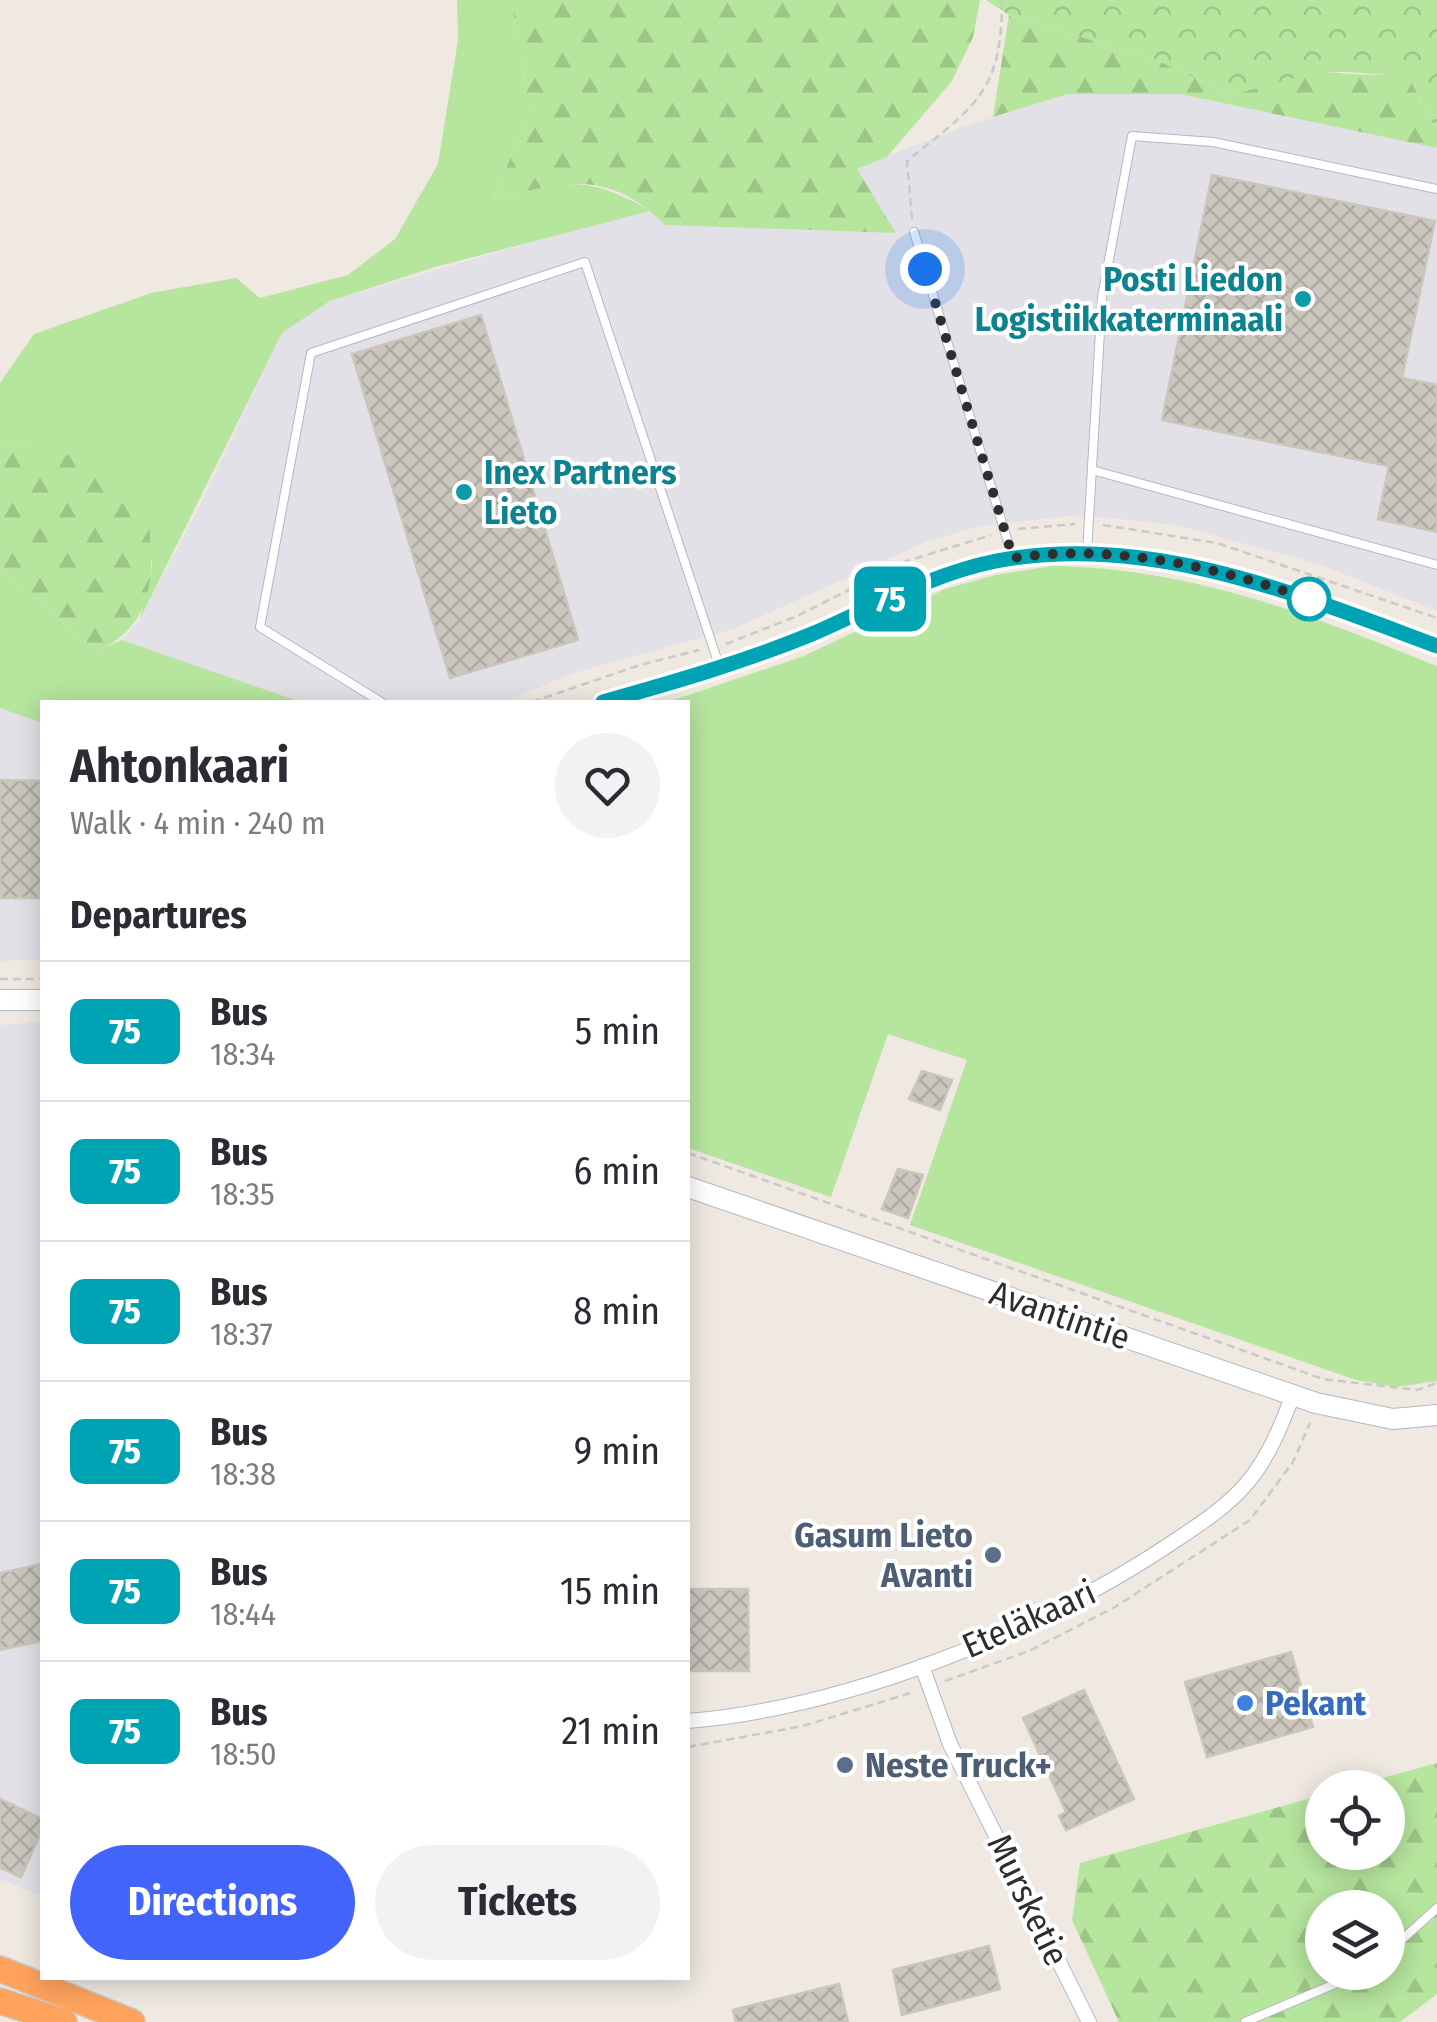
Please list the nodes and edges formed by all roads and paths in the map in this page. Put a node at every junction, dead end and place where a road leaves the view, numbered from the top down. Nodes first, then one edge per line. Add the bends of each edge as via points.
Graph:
1 (1002, 0) edge
2 (1437, 189) edge
3 (914, 232) joint
4 (1092, 470) junction
5 (1090, 524) junction
6 (1005, 531) junction
7 (1087, 553) junction
8 (1013, 558) junction
9 (1437, 565) edge
10 (1422, 602) dead end
11 (1419, 611) junction
12 (1437, 618) edge
13 (1437, 646) edge
14 (714, 647) junction
15 (720, 668) junction
16 (378, 700) edge
17 (538, 700) edge
18 (610, 700) edge
19 (40, 978) edge
20 (0, 979) edge
21 (0, 1000) edge
22 (40, 1000) edge
23 (690, 1154) edge
24 (690, 1187) edge
25 (1437, 1383) edge
26 (1293, 1395) junction
27 (1437, 1415) edge
28 (922, 1666) junction
29 (690, 1722) edge
30 (1437, 1908) edge
31 (1405, 1937) edge
32 (0, 1969) edge
33 (1321, 1990) edge
34 (0, 2001) edge
35 (64, 2022) edge
36 (132, 2022) edge
37 (1089, 2022) edge
38 (1245, 2022) edge

1 - 3 path via 995,75 967,113 907,162
2 - 4 lane via 1213,142 1132,136 1102,296
3 - 6 lane
4 - 5 lane
4 - 9 lane
5 - 6 path
5 - 7 lane
5 - 11 path via 1217,543
6 - 8 lane
6 - 14 path via 904,562 797,616
7 - 8 street
7 - 13 street via 1171,561 1280,589
8 - 15 street via 956,571
10 - 11 path
11 - 12 path
14 - 15 lane
14 - 16 lane via 585,262 311,353 260,626
14 - 17 path via 640,664
15 - 18 street
19 - 20 path
21 - 22 street
23 - 25 path via 1323,1379 1417,1390
24 - 26 street, Avantintie
26 - 27 street, Avantintie via 1354,1414
26 - 28 street, Eteläkaari via 1254,1473 1204,1521 1086,1596
28 - 29 street, Eteläkaari via 756,1711
28 - 37 street, Mursketie via 950,1744
30 - 31 lane
32 - 36 highway
33 - 38 lane
34 - 35 highway

